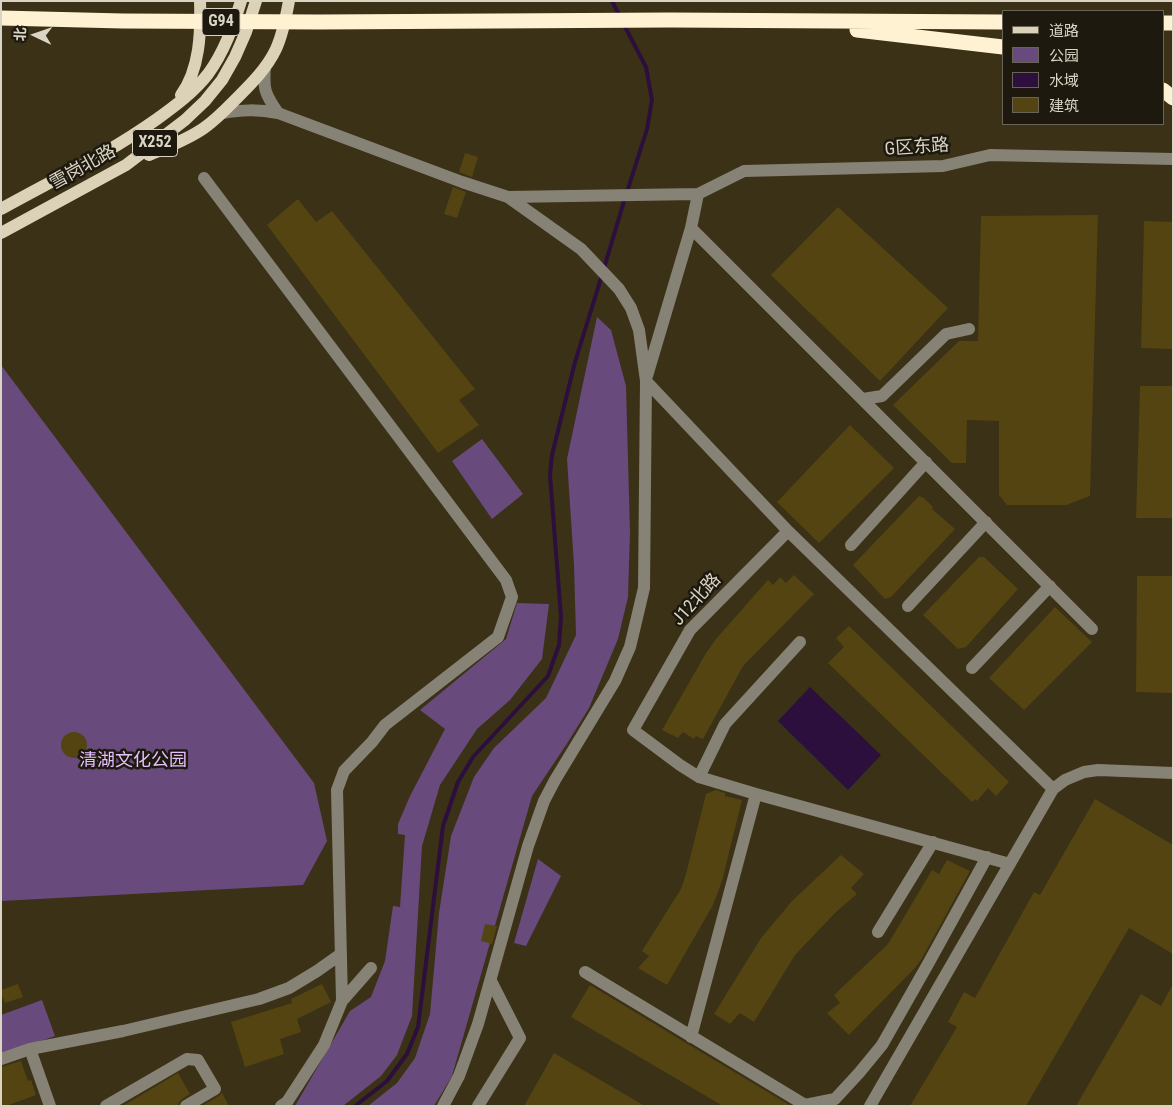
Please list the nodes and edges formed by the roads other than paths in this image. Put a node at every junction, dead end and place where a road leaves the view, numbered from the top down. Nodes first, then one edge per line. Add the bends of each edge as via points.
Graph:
1 (200, 1) edge
2 (241, 1) edge
3 (256, 1) edge
4 (289, 1) edge
5 (1, 18) edge
6 (786, 21) junction
7 (1002, 22) edge
8 (1002, 47) edge
9 (265, 67) junction
10 (171, 109) junction
11 (222, 113) junction
12 (278, 113) junction
13 (1173, 159) edge
14 (126, 165) junction
15 (204, 178) dead end
16 (698, 194) junction
17 (508, 197) junction
18 (1, 209) edge
19 (691, 228) junction
20 (1, 233) edge
21 (969, 329) dead end
22 (646, 381) junction
23 (863, 399) junction
24 (926, 462) junction
25 (986, 522) junction
26 (788, 531) junction
27 (851, 545) dead end
28 (1050, 586) junction
29 (908, 606) dead end
30 (1092, 629) dead end
31 (800, 642) dead end
32 (972, 668) dead end
33 (1173, 773) edge
34 (699, 777) junction
35 (1053, 790) junction
36 (756, 794) junction
37 (933, 842) junction
38 (987, 857) junction
39 (1010, 864) junction
40 (878, 932) dead end
41 (341, 954) junction
42 (371, 968) dead end
43 (585, 972) dead end
44 (491, 980) junction
45 (342, 1001) junction
46 (690, 1036) junction
47 (30, 1049) junction
48 (1, 1059) edge
49 (50, 1106) edge
50 (106, 1106) edge
51 (186, 1106) edge
52 (281, 1106) edge
53 (443, 1106) edge
54 (478, 1106) edge
55 (870, 1106) edge

1 - 10 main road via 195,67 187,88
2 - 10 main road, 雪岗北路 / X252 via 228,38 207,76
3 - 14 main road, 雪岗北路 / X252 via 246,32 222,80 185,120
4 - 9 main road via 276,50
5 - 6 highway, G94 via 319,22
6 - 7 highway, G94
6 - 8 highway
9 - 11 main road
9 - 12 street via 268,99
10 - 18 main road, 雪岗北路 / X252 via 117,145
11 - 12 street via 243,110
11 - 14 main road via 186,138
12 - 17 street
13 - 16 street, G区东路 via 990,155 942,166 744,171
14 - 20 main road, 雪岗北路 / X252
15 - 41 street via 506,580 512,597 498,637 386,725 344,771 337,790
16 - 17 street
16 - 19 street
17 - 22 street via 581,249 619,289 639,330
19 - 22 street
19 - 23 street
21 - 23 street via 946,334 882,396
22 - 26 street
22 - 44 street via 644,588 630,647 615,681 544,801 528,846
23 - 24 street
24 - 25 street
24 - 27 street
25 - 28 street
25 - 29 street
26 - 34 street, J12北路 via 690,630 633,730
26 - 35 street
28 - 30 street
28 - 32 street
31 - 34 street via 725,724
33 - 35 street via 1098,770 1065,780
34 - 36 street
35 - 39 street
36 - 37 street
36 - 46 street
37 - 38 street
37 - 40 street
38 - 39 street
38 - 46 street via 882,1045 835,1099 805,1105
39 - 55 street
41 - 45 street
41 - 47 street via 289,988 259,999
42 - 45 street
43 - 46 street
44 - 53 street via 459,1076
44 - 54 street via 520,1038
45 - 52 street via 324,1045 287,1102
47 - 48 street
47 - 49 street
50 - 51 street via 187,1059 198,1060 215,1089

